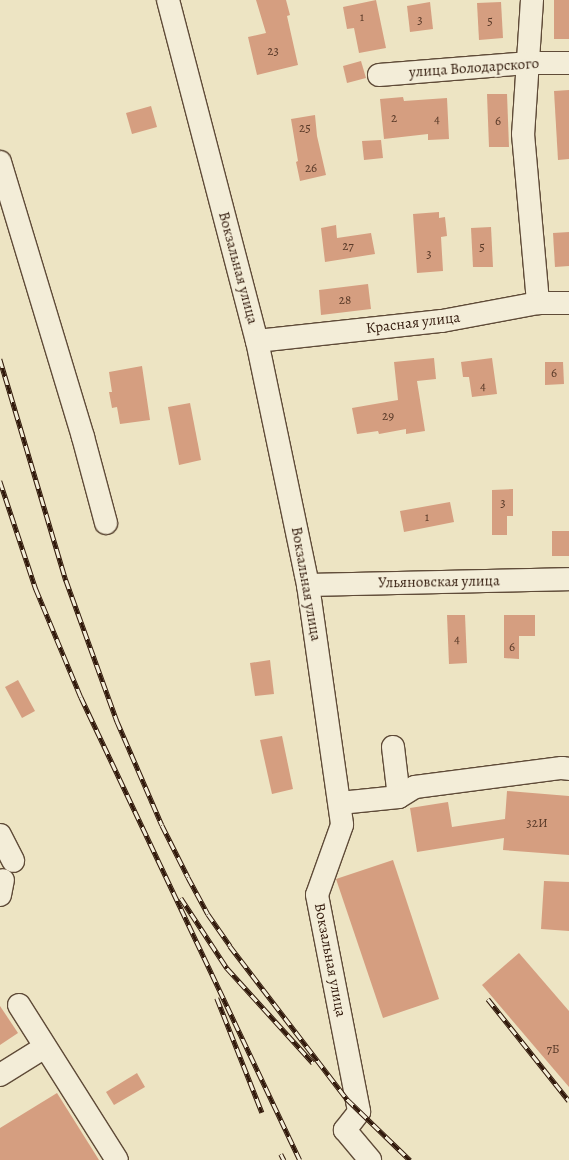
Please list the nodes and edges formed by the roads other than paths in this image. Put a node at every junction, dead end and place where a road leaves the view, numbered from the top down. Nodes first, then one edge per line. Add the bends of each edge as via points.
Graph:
1 (168, 0) edge
2 (532, 0) edge
3 (526, 63) junction
4 (569, 63) edge
5 (379, 74) dead end
6 (0, 162) edge
7 (538, 303) junction
8 (569, 303) edge
9 (257, 341) junction
10 (106, 523) dead end
11 (569, 579) edge
12 (308, 585) junction
13 (393, 747) dead end
14 (569, 769) edge
15 (399, 797) junction
16 (340, 803) junction
17 (0, 834) edge
18 (5, 878) edge
19 (19, 1005) dead end
20 (45, 1047) junction
21 (0, 1075) edge
22 (117, 1160) edge
23 (370, 1160) edge

1 - 9 street, Вокзальная улица
2 - 3 street
3 - 4 street, улица Володарского
3 - 5 street, улица Володарского
3 - 7 street via 523,134
6 - 10 street via 84,437
7 - 8 street, Красная улица
7 - 9 street, Красная улица via 442,320
9 - 12 street, Вокзальная улица
11 - 12 street, Ульяновская улица
12 - 16 street, Вокзальная улица
13 - 15 street
14 - 15 street via 415,787
15 - 16 street
16 - 23 street, Вокзальная улица via 342,825 317,895 359,1112 345,1130
17 - 18 street
19 - 20 street
20 - 21 street
20 - 22 street

